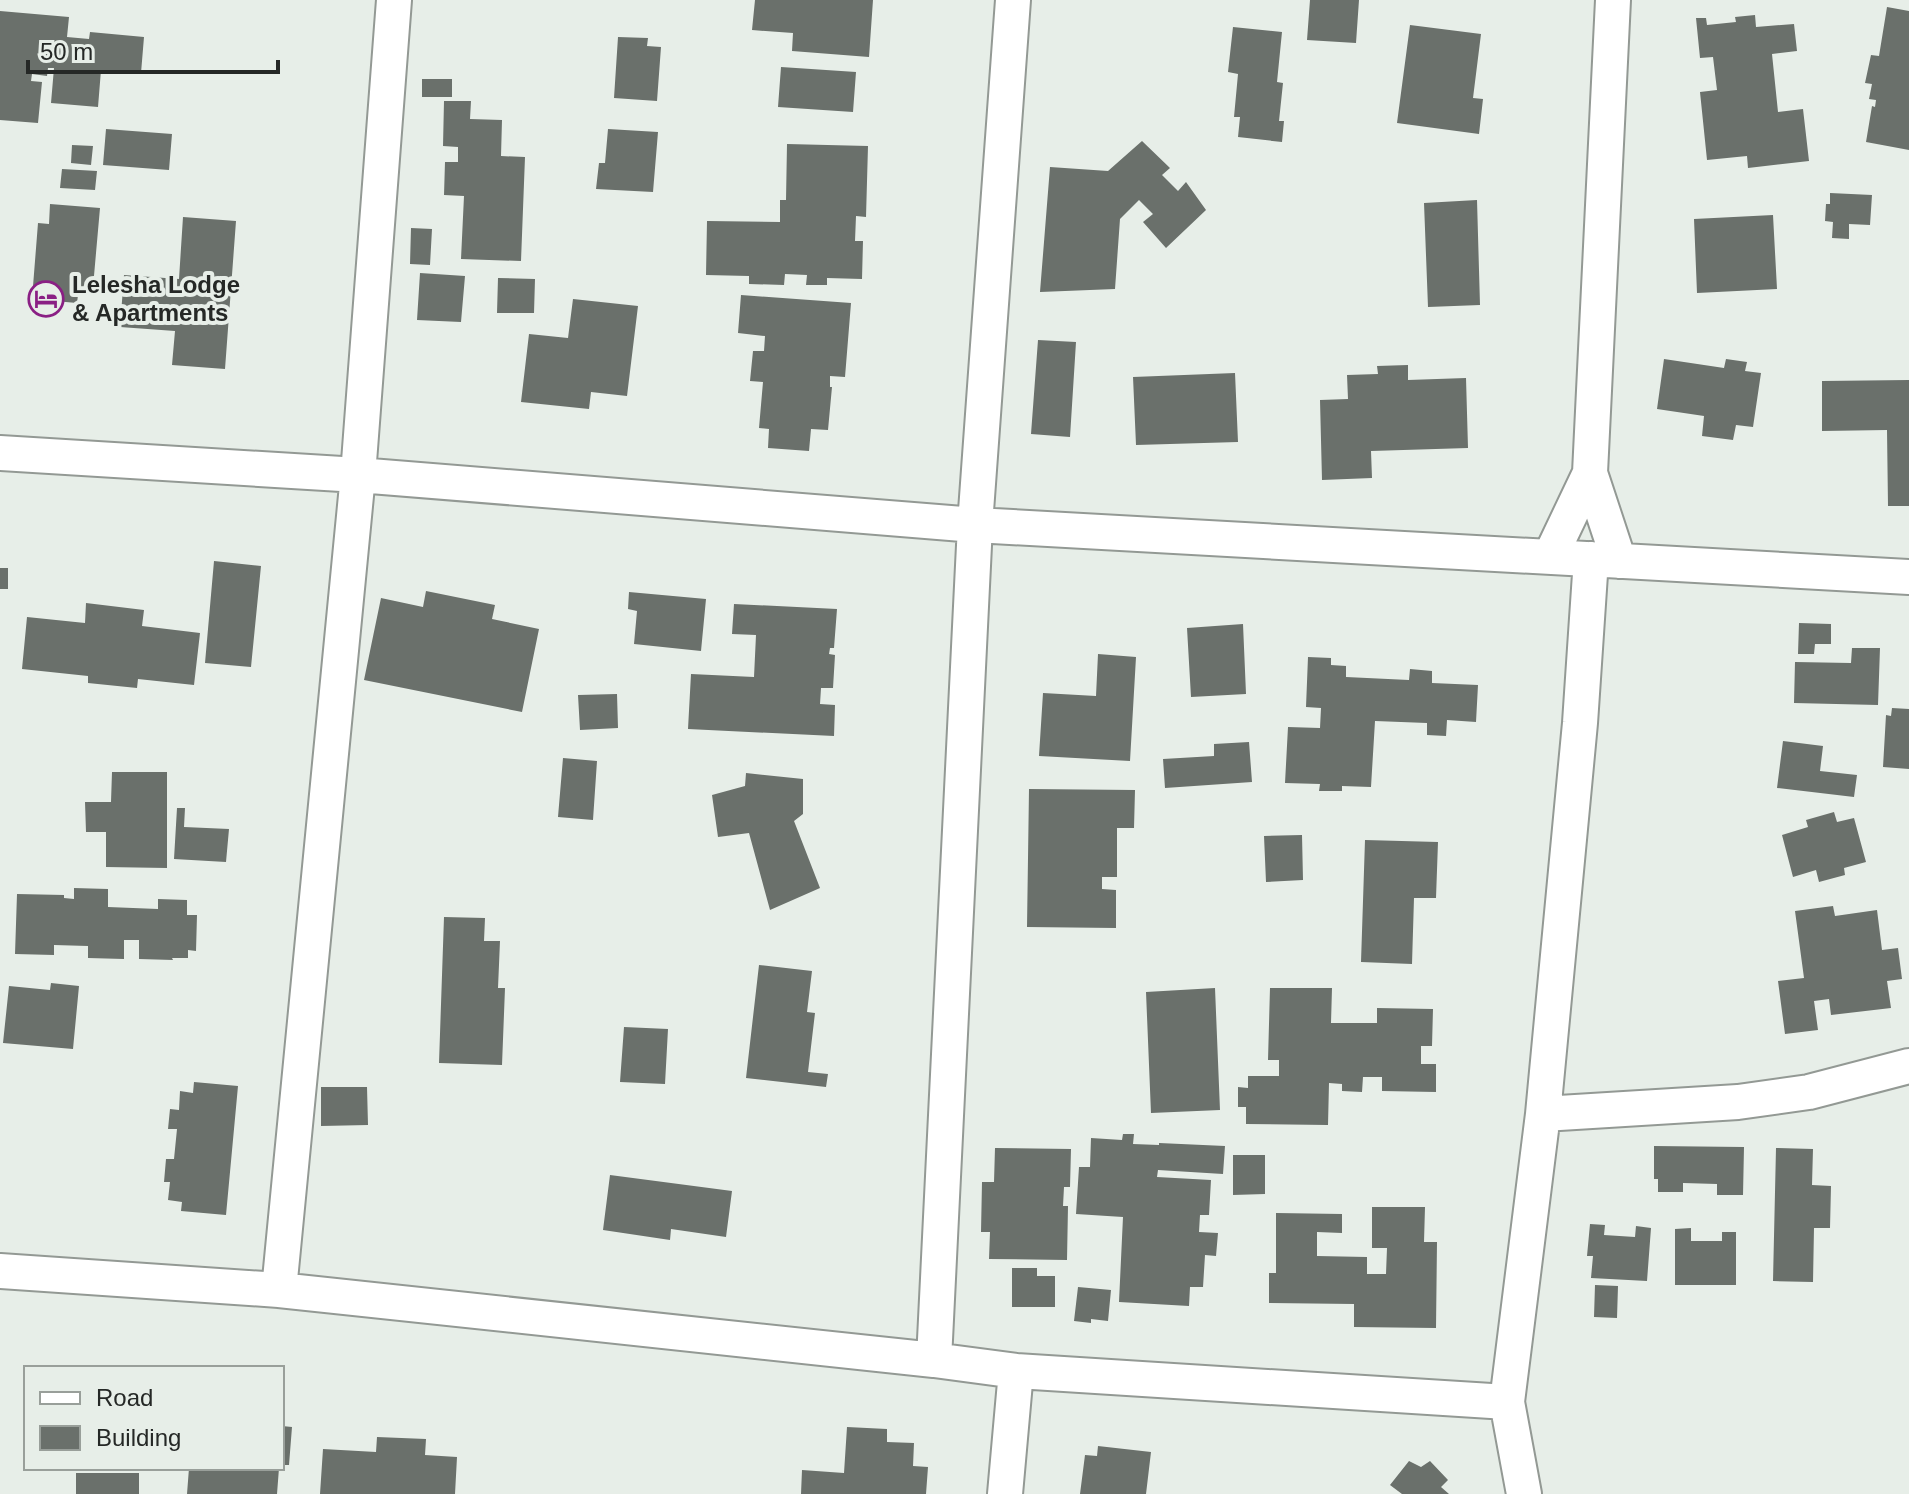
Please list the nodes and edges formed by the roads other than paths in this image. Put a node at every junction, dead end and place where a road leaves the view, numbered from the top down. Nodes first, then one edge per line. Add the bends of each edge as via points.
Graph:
1 (394, 0) edge
2 (1013, 0) edge
3 (1613, 0) edge
4 (0, 453) edge
5 (1590, 473) junction
6 (358, 475) junction
7 (975, 525) junction
8 (1550, 557) junction
9 (1605, 560) junction
10 (1909, 577) edge
11 (1909, 1066) edge
12 (1543, 1114) junction
13 (0, 1271) edge
14 (279, 1290) junction
15 (934, 1360) junction
16 (1016, 1371) junction
17 (1507, 1402) junction
18 (1005, 1494) edge
19 (1524, 1494) edge

1 - 6 street
2 - 7 street
3 - 5 street
4 - 6 street
5 - 8 street
5 - 9 street
6 - 7 street
6 - 14 street
7 - 8 street
7 - 15 street
8 - 9 street
9 - 10 street
9 - 12 street via 1580,723
11 - 12 street via 1809,1092 1738,1102
12 - 17 street
13 - 14 street
14 - 15 street
15 - 16 street
16 - 17 street
16 - 18 street
17 - 19 street

